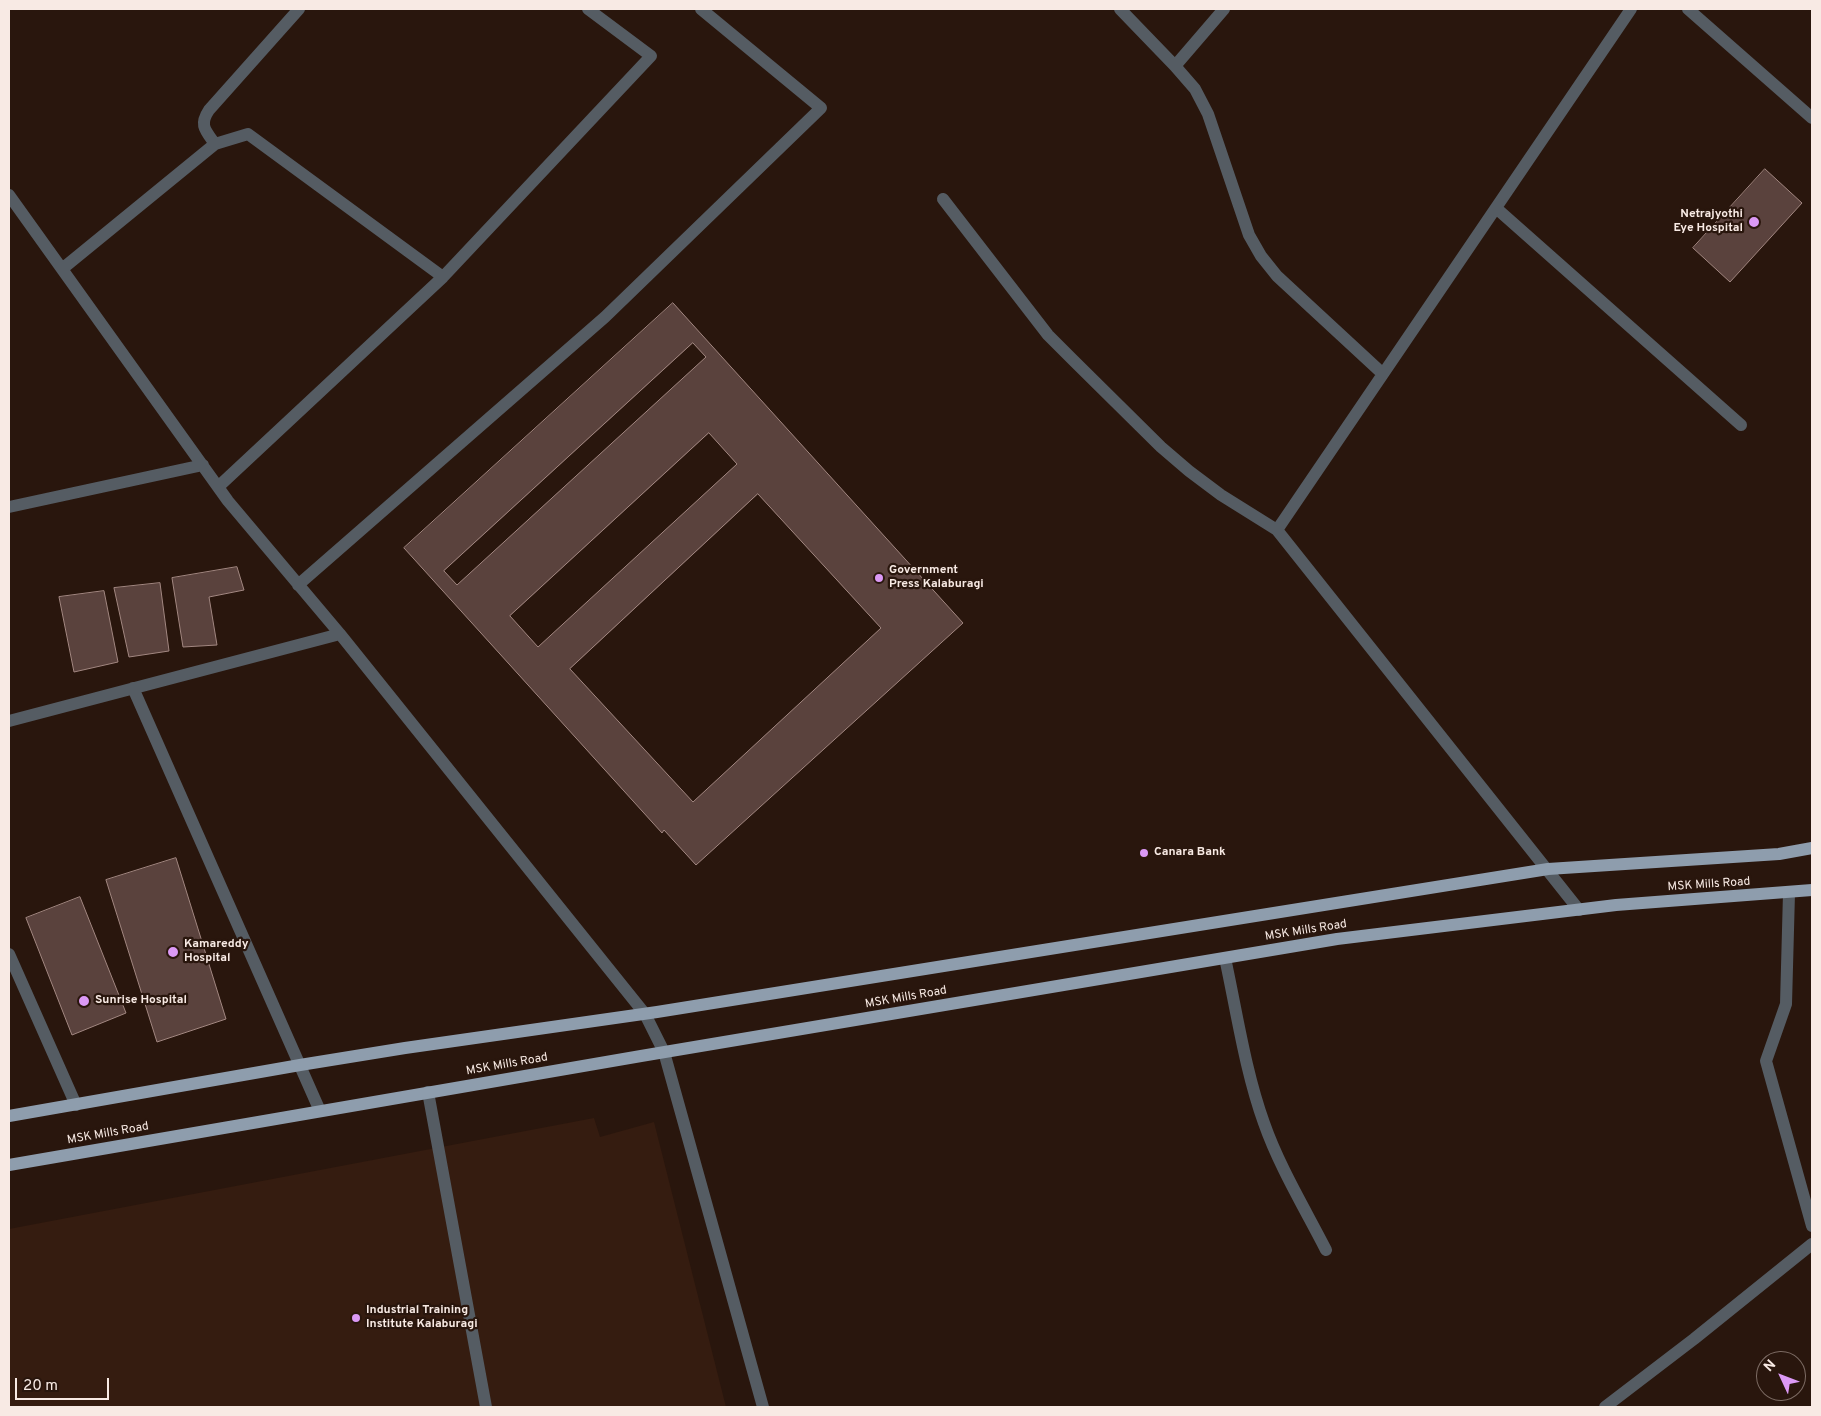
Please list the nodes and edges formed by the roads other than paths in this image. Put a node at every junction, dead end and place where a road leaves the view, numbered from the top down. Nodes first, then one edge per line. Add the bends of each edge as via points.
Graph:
1 (299, 9) edge
2 (588, 9) edge
3 (701, 9) edge
4 (1120, 9) edge
5 (1224, 9) edge
6 (1631, 9) edge
7 (1688, 9) edge
8 (1175, 66) junction
9 (1812, 118) edge
10 (214, 144) junction
11 (9, 196) edge
12 (943, 199) dead end
13 (1496, 208) junction
14 (14, 214) edge
15 (62, 269) junction
16 (443, 277) junction
17 (1383, 374) junction
18 (1741, 425) dead end
19 (203, 465) junction
20 (218, 487) junction
21 (9, 507) edge
22 (1277, 530) junction
23 (298, 584) junction
24 (340, 634) junction
25 (133, 688) junction
26 (9, 721) edge
27 (1812, 848) edge
28 (1548, 869) junction
29 (1812, 890) edge
30 (1789, 893) junction
31 (1579, 910) junction
32 (9, 954) edge
33 (1225, 958) junction
34 (645, 1014) junction
35 (664, 1052) junction
36 (300, 1065) junction
37 (428, 1092) junction
38 (76, 1105) junction
39 (320, 1111) junction
40 (9, 1116) edge
41 (9, 1165) edge
42 (1812, 1226) edge
43 (1812, 1244) edge
44 (1326, 1250) dead end
45 (486, 1407) edge
46 (763, 1407) edge
47 (1605, 1407) edge

1 - 10 street via 203,119 204,128
2 - 16 street via 651,56
3 - 23 street via 821,108 605,317
4 - 8 street
5 - 8 street
6 - 13 street
7 - 9 street
8 - 17 street via 1195,89 1208,114 1249,235 1261,256 1277,276
10 - 15 street
10 - 16 street via 248,134
11 - 14 street
12 - 22 street via 1048,335 1161,447 1221,495
13 - 17 street
13 - 18 street
14 - 15 street
15 - 19 street
16 - 20 street
17 - 22 street
19 - 20 street
19 - 21 street
20 - 23 street
22 - 28 street
23 - 24 street
24 - 25 street
24 - 34 street
25 - 26 street
25 - 36 street
27 - 28 main road, MSK Mills Road via 1779,854
28 - 31 street
28 - 34 main road, MSK Mills Road
29 - 30 main road, MSK Mills Road
30 - 31 main road, MSK Mills Road
30 - 42 street via 1786,1004 1766,1061
31 - 33 main road, MSK Mills Road via 1387,932
32 - 38 street
33 - 35 main road, MSK Mills Road
33 - 44 street via 1264,1124
34 - 35 street
34 - 36 main road, MSK Mills Road
35 - 37 main road, MSK Mills Road
35 - 46 street
36 - 38 main road, MSK Mills Road
36 - 39 street
37 - 39 main road, MSK Mills Road
37 - 45 street
38 - 40 main road, MSK Mills Road
39 - 41 main road, MSK Mills Road
43 - 47 street

